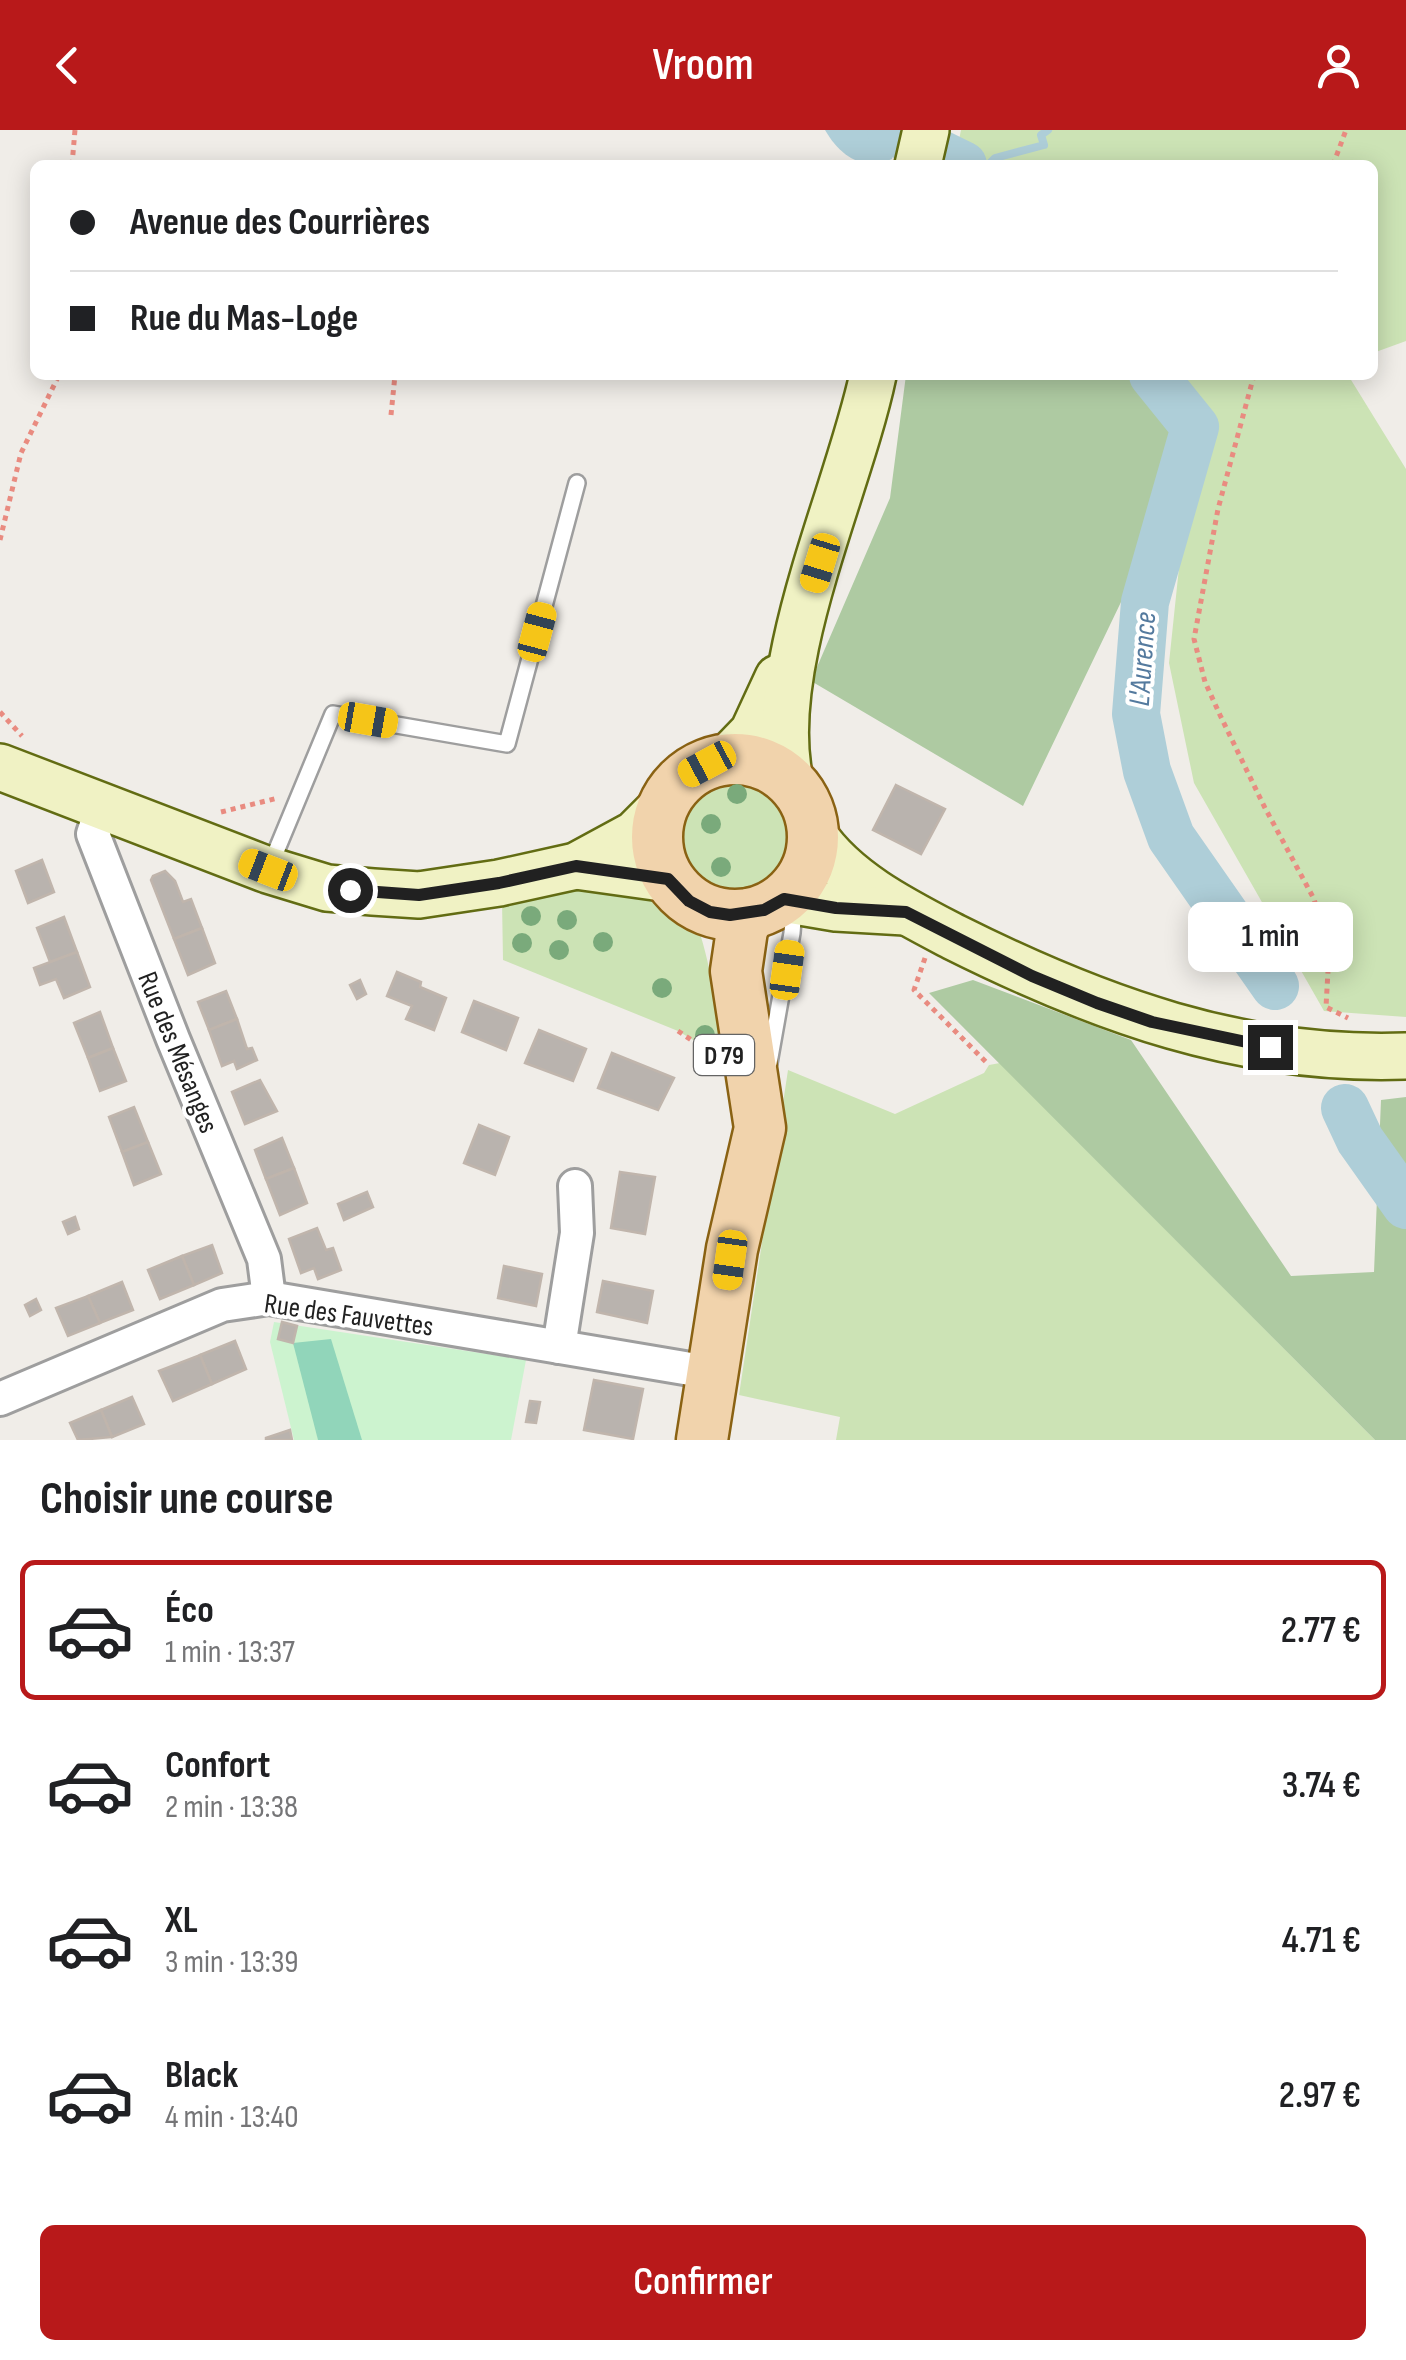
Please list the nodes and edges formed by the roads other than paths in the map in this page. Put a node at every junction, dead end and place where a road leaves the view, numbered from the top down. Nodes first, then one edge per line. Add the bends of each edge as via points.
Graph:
1 (926, 130) edge
2 (919, 160) edge
3 (872, 380) edge
4 (577, 483) dead end
5 (800, 630) junction
6 (13, 755) edge
7 (727, 758) junction
8 (790, 780) junction
9 (663, 806) junction
10 (102, 807) junction
11 (814, 835) junction
12 (576, 866) junction
13 (268, 870) junction
14 (679, 890) junction
15 (770, 906) junction
16 (921, 920) junction
17 (1406, 1056) edge
18 (742, 1080) junction
19 (575, 1186) dead end
20 (269, 1298) junction
21 (559, 1347) junction
22 (714, 1373) junction
23 (0, 1398) edge
24 (702, 1440) edge

1 - 2 main road
3 - 5 main road
4 - 13 lane via 506,744 333,714
5 - 7 main road via 753,732
5 - 8 main road via 784,726
6 - 10 main road
7 - 8 main road via 760,763
7 - 9 main road via 688,774
8 - 11 main road via 807,805
9 - 12 main road via 634,834
9 - 14 main road via 659,856
10 - 13 main road
10 - 20 street, Rue des Mésanges via 94,834 264,1259
11 - 15 main road via 806,870
11 - 16 main road via 828,856
12 - 13 main road via 419,895 328,888
12 - 14 main road
14 - 15 main road via 710,912
14 - 18 main road, D 79
15 - 16 main road
15 - 18 main road, D 79 via 742,930 736,971
16 - 17 main road via 1032,976 1152,1022 1270,1047
18 - 22 main road, D 79 via 740,1211
19 - 21 street via 578,1233
20 - 21 street, Rue des Fauvettes
20 - 23 street, Rue des Fauvettes via 222,1305
21 - 22 street, Rue des Fauvettes
22 - 24 main road, D 79

